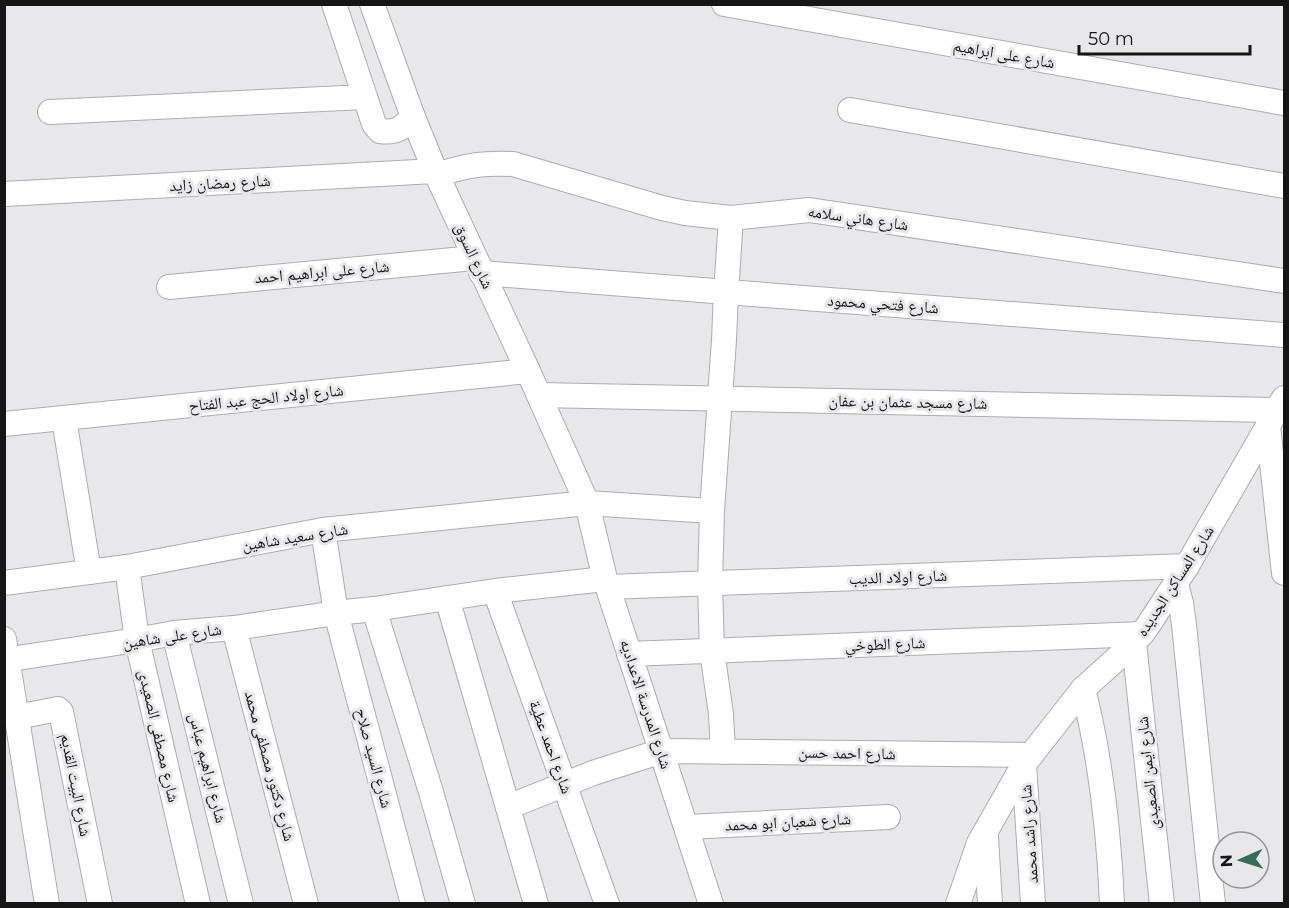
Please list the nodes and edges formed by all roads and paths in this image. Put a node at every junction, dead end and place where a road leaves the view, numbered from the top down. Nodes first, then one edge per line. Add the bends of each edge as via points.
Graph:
1 (334, 4) edge
2 (372, 4) edge
3 (724, 4) edge
4 (365, 97) junction
5 (1284, 103) edge
6 (849, 110) dead end
7 (50, 111) dead end
8 (413, 117) junction
9 (436, 173) junction
10 (1284, 186) edge
11 (4, 194) edge
12 (731, 218) junction
13 (478, 266) junction
14 (1284, 281) edge
15 (169, 287) dead end
16 (726, 292) junction
17 (1284, 335) edge
18 (528, 371) junction
19 (539, 395) junction
20 (719, 399) junction
21 (1276, 411) edge
22 (64, 419) junction
23 (4, 424) edge
24 (587, 503) junction
25 (712, 511) junction
26 (323, 530) junction
27 (127, 567) junction
28 (89, 572) junction
29 (1284, 573) edge
30 (1181, 575) junction
31 (4, 583) edge
32 (607, 583) junction
33 (710, 584) junction
34 (495, 591) junction
35 (447, 598) junction
36 (374, 609) junction
37 (336, 613) junction
38 (234, 628) junction
39 (174, 633) junction
40 (1138, 639) junction
41 (137, 640) junction
42 (712, 651) junction
43 (6, 653) edge
44 (629, 654) junction
45 (1083, 689) junction
46 (17, 717) junction
47 (662, 752) junction
48 (723, 752) junction
49 (1028, 759) junction
50 (565, 785) junction
51 (508, 807) junction
52 (888, 817) dead end
53 (687, 827) junction
54 (986, 831) junction
55 (47, 903) edge
56 (100, 903) edge
57 (198, 903) edge
58 (241, 903) edge
59 (306, 903) edge
60 (413, 903) edge
61 (463, 903) edge
62 (536, 903) edge
63 (607, 903) edge
64 (711, 903) edge
65 (958, 903) edge
66 (990, 903) edge
67 (1033, 903) edge
68 (1112, 903) edge
69 (1162, 903) edge
70 (1213, 903) edge

1 - 4 street
2 - 8 street, شارع السوق
3 - 5 street, شارع على ابراهيم
4 - 7 street
4 - 8 street via 380,131 404,127
6 - 10 street
8 - 9 street, شارع السوق
9 - 11 street, شارع رمضان زايد
9 - 12 street, شارع هاني سلامه via 487,163 513,164 662,208
9 - 13 street, شارع السوق
12 - 14 street, شارع هاني سلامه via 809,210
12 - 16 street
13 - 15 street, شارع على ابراهيم احمد
13 - 16 street, شارع فتحي محمود
13 - 18 street, شارع السوق
16 - 17 street, شارع فتحي محمود
16 - 20 street
18 - 19 street, شارع السوق
18 - 22 street, شارع اولاد الحج عبد الفتاح
19 - 20 street, شارع مسجد عثمان بن عفان
19 - 24 street, شارع السوق
20 - 21 street, شارع مسجد عثمان بن عفان
20 - 25 street
21 - 29 street
21 - 30 street, شارع المساكن الجديده
22 - 23 street, شارع اولاد الحج عبد الفتاح
22 - 28 street
24 - 25 street, شارع سعيد شاهين
24 - 26 street, شارع سعيد شاهين
24 - 32 street, شارع المدرسة الاعداديه
25 - 33 street
26 - 27 street, شارع سعيد شاهين
26 - 37 street, شارع السيد صلاح
27 - 28 street, شارع سعيد شاهين
27 - 41 street, شارع مصطفى الصعيدى
28 - 31 street, شارع سعيد شاهين
30 - 33 street, شارع اولاد الديب
30 - 40 street, شارع المساكن الجديده
30 - 70 street
32 - 33 street, شارع اولاد الديب
32 - 34 street, شارع اولاد الديب
32 - 44 street, شارع المدرسة الاعداديه
33 - 42 street
34 - 35 street, شارع على شاهين
34 - 50 street, شارع احمد عطية
35 - 36 street, شارع على شاهين
35 - 51 street
36 - 37 street, شارع على شاهين
36 - 61 street
37 - 38 street, شارع على شاهين
37 - 60 street, شارع السيد صلاح
38 - 39 street, شارع على شاهين
38 - 59 street, شارع دكتور مصطفى محمد
39 - 41 street, شارع على شاهين
39 - 58 street, شارع ابراهيم عباس
40 - 42 street, شارع الطوخي
40 - 45 street, شارع المساكن الجديده
40 - 69 street, شارع ايمن الصعيدى
41 - 43 street, شارع على شاهين
41 - 57 street, شارع مصطفى الصعيدى
42 - 44 street, شارع الطوخي
42 - 48 street
43 - 46 street
44 - 47 street, شارع المدرسة الاعداديه
45 - 49 street, شارع المساكن الجديده
45 - 68 street via 1102,792
46 - 55 street
46 - 56 street, شارع البيت القديم via 58,709 61,712
47 - 48 street, شارع احمد حسن
47 - 50 street, شارع احمد حسن
47 - 53 street, شارع المدرسة الاعداديه
48 - 49 street, شارع احمد حسن
49 - 54 street, شارع المساكن الجديده
49 - 67 street, شارع راشد محمد
50 - 51 street, شارع احمد حسن
50 - 63 street, شارع احمد عطية
51 - 62 street
52 - 53 street, شارع شعبان ابو محمد
53 - 64 street, شارع المدرسة الاعداديه
54 - 65 street, شارع المساكن الجديده
54 - 66 street

